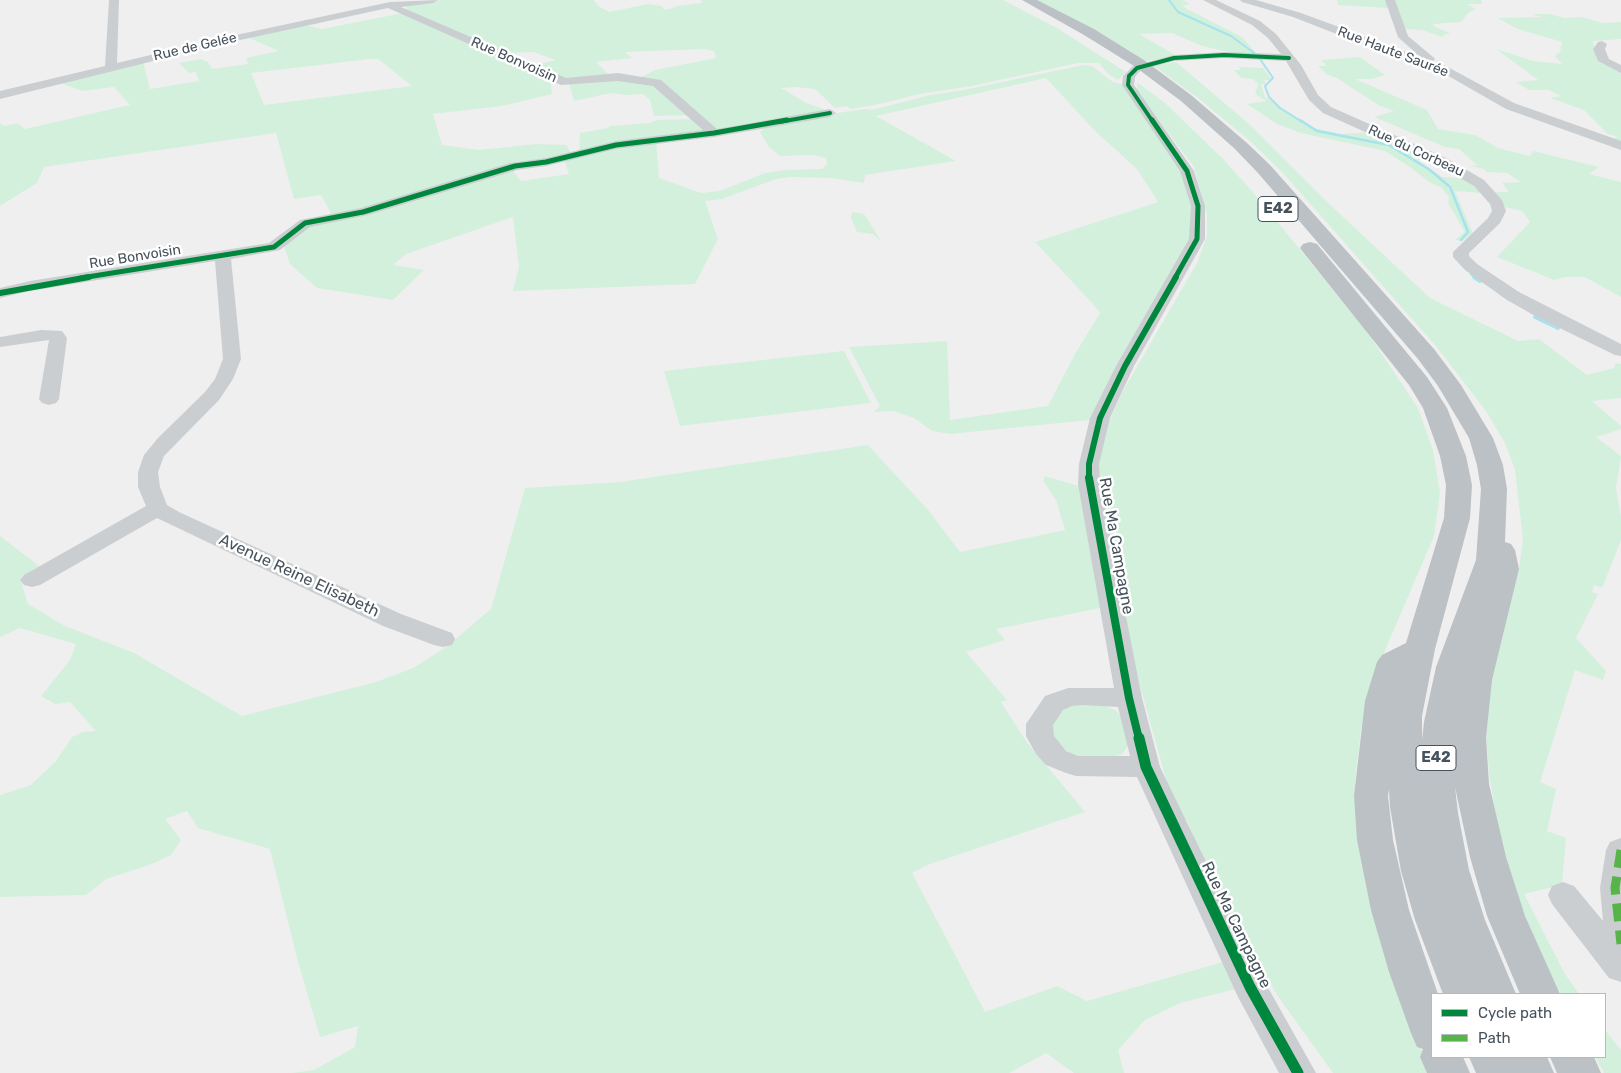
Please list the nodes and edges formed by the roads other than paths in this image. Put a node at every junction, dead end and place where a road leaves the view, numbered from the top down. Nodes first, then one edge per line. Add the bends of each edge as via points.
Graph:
1 (114, 0) edge
2 (433, 0) edge
3 (1011, 0) edge
4 (1028, 0) edge
5 (1208, 0) edge
6 (1245, 0) edge
7 (1285, 0) edge
8 (1390, 0) edge
9 (389, 3) edge
10 (1297, 15) junction
11 (1602, 44) dead end
12 (1602, 56) junction
13 (1621, 56) edge
14 (1289, 58) junction
15 (111, 67) junction
16 (1442, 68) junction
17 (1621, 70) edge
18 (1142, 72) junction
19 (0, 95) edge
20 (830, 113) dead end
21 (714, 133) junction
22 (1621, 146) edge
23 (223, 256) junction
24 (0, 293) edge
25 (0, 342) edge
26 (1621, 351) edge
27 (49, 399) dead end
28 (158, 508) junction
29 (1493, 520) junction
30 (32, 580) dead end
31 (443, 639) dead end
32 (1420, 649) junction
33 (1129, 698) junction
34 (1146, 767) junction
35 (1621, 850) edge
36 (1563, 896) dead end
37 (1621, 944) edge
38 (1621, 968) edge
39 (1463, 993) edge
40 (1496, 993) edge
41 (1540, 993) edge
42 (1431, 1031) edge
43 (1442, 1058) edge
44 (1490, 1058) edge
45 (1525, 1058) edge
46 (1572, 1058) edge
47 (1298, 1073) edge
48 (1449, 1073) edge
49 (1498, 1073) edge
50 (1532, 1073) edge
51 (1580, 1073) edge

1 - 15 street
2 - 9 street, Rue de Gelée
3 - 18 highway, E42
4 - 18 highway, E42 via 1089,32
5 - 14 street, Rue du Corbeau via 1262,27
6 - 10 street, Rue Haute Saurée
7 - 10 street
8 - 16 street via 1403,37
9 - 15 street, Rue de Gelée
9 - 21 street, Rue Bonvoisin via 564,82 618,78 657,83
10 - 16 street, Rue Haute Saurée
11 - 12 street via 1599,48
12 - 13 street
12 - 17 street via 1604,61
14 - 26 street, Rue du Corbeau via 1313,97 1327,110 1441,161 1479,183 1497,203 1499,211 1495,220 1461,252 1461,257 1471,267 1543,313
14 - 33 street, Rue Ma Campagne via 1224,55 1174,58 1137,68 1129,76 1128,85 1187,171 1198,206 1197,239 1125,366 1100,418 1089,464 1089,484
15 - 19 street, Rue de Gelée
16 - 22 street, Rue Haute Saurée via 1510,106
18 - 29 highway, E42 via 1216,124 1264,169 1444,377 1481,438 1494,489
18 - 32 highway, E42 via 1244,170 1396,352 1435,408 1453,456 1459,485 1457,518
20 - 21 street
21 - 23 street, Rue Bonvoisin via 616,145 515,166 363,212 305,224 274,247
23 - 24 street, Rue Bonvoisin
23 - 28 street via 232,359 212,396 154,455 148,472 149,487
25 - 27 street via 56,335
28 - 30 street
28 - 31 street, Avenue Reine Elisabeth via 171,517 392,620
29 - 40 highway, E42 via 1490,560 1452,667 1440,722 1436,762 1440,813 1450,870
29 - 41 highway via 1505,569 1476,680 1469,737 1472,784 1488,857 1506,916
32 - 39 highway, E42 via 1406,716 1404,757 1408,807 1420,871 1434,920
32 - 42 highway via 1393,662 1380,701 1371,796 1375,840 1390,910
33 - 34 street, Rue Ma Campagne
33 - 34 street via 1068,697 1054,703 1039,724 1040,736 1056,758 1076,766
34 - 47 street, Rue Ma Campagne via 1250,988
35 - 37 street via 1614,888
36 - 38 street
43 - 48 highway
44 - 49 highway
45 - 50 highway
46 - 51 highway

